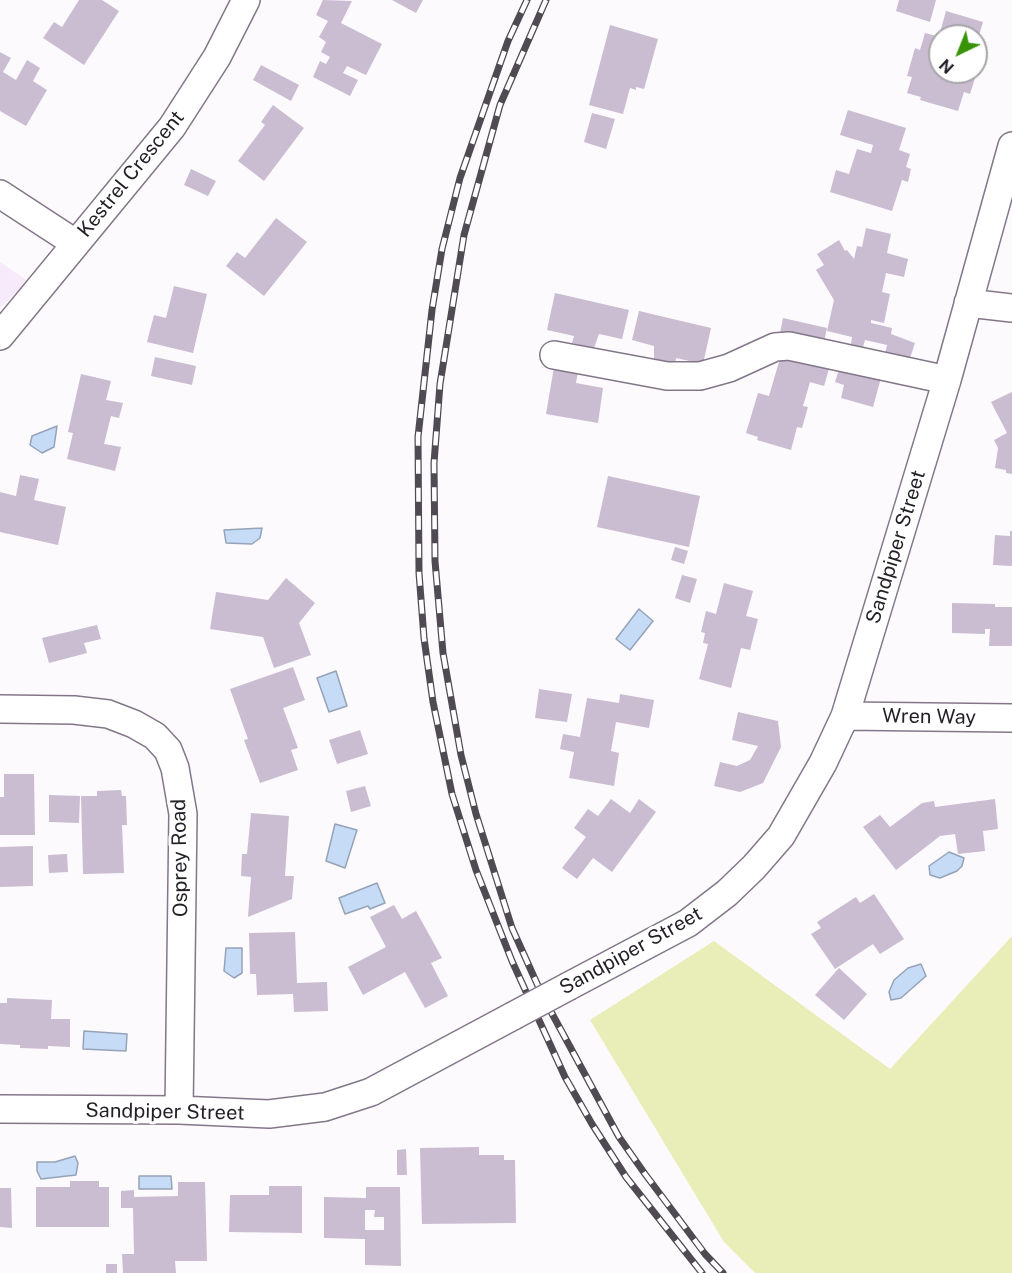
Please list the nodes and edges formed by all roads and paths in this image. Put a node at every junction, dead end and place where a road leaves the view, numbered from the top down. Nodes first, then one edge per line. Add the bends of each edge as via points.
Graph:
1 (246, 0) edge
2 (1012, 146) edge
3 (0, 194) edge
4 (75, 243) junction
5 (968, 303) junction
6 (1012, 308) edge
7 (0, 336) edge
8 (554, 355) dead end
9 (947, 380) junction
10 (0, 709) edge
11 (845, 716) junction
12 (1012, 718) edge
13 (0, 1109) edge
14 (179, 1110) junction

1 - 4 street, Kestrel Crescent via 172,126
2 - 5 street, Sandpiper Street
3 - 4 street
4 - 7 street, Kestrel Crescent
5 - 6 street
5 - 9 street, Sandpiper Street
8 - 9 street via 667,376 700,376 775,347 789,346
9 - 11 street, Sandpiper Street
10 - 14 street, Osprey Road via 108,714 155,736 168,750 176,768 183,814
11 - 12 street, Wren Way
11 - 14 street, Sandpiper Street, bridge via 781,836 727,893 688,922 371,1092 325,1107 269,1114
13 - 14 street, Sandpiper Street

